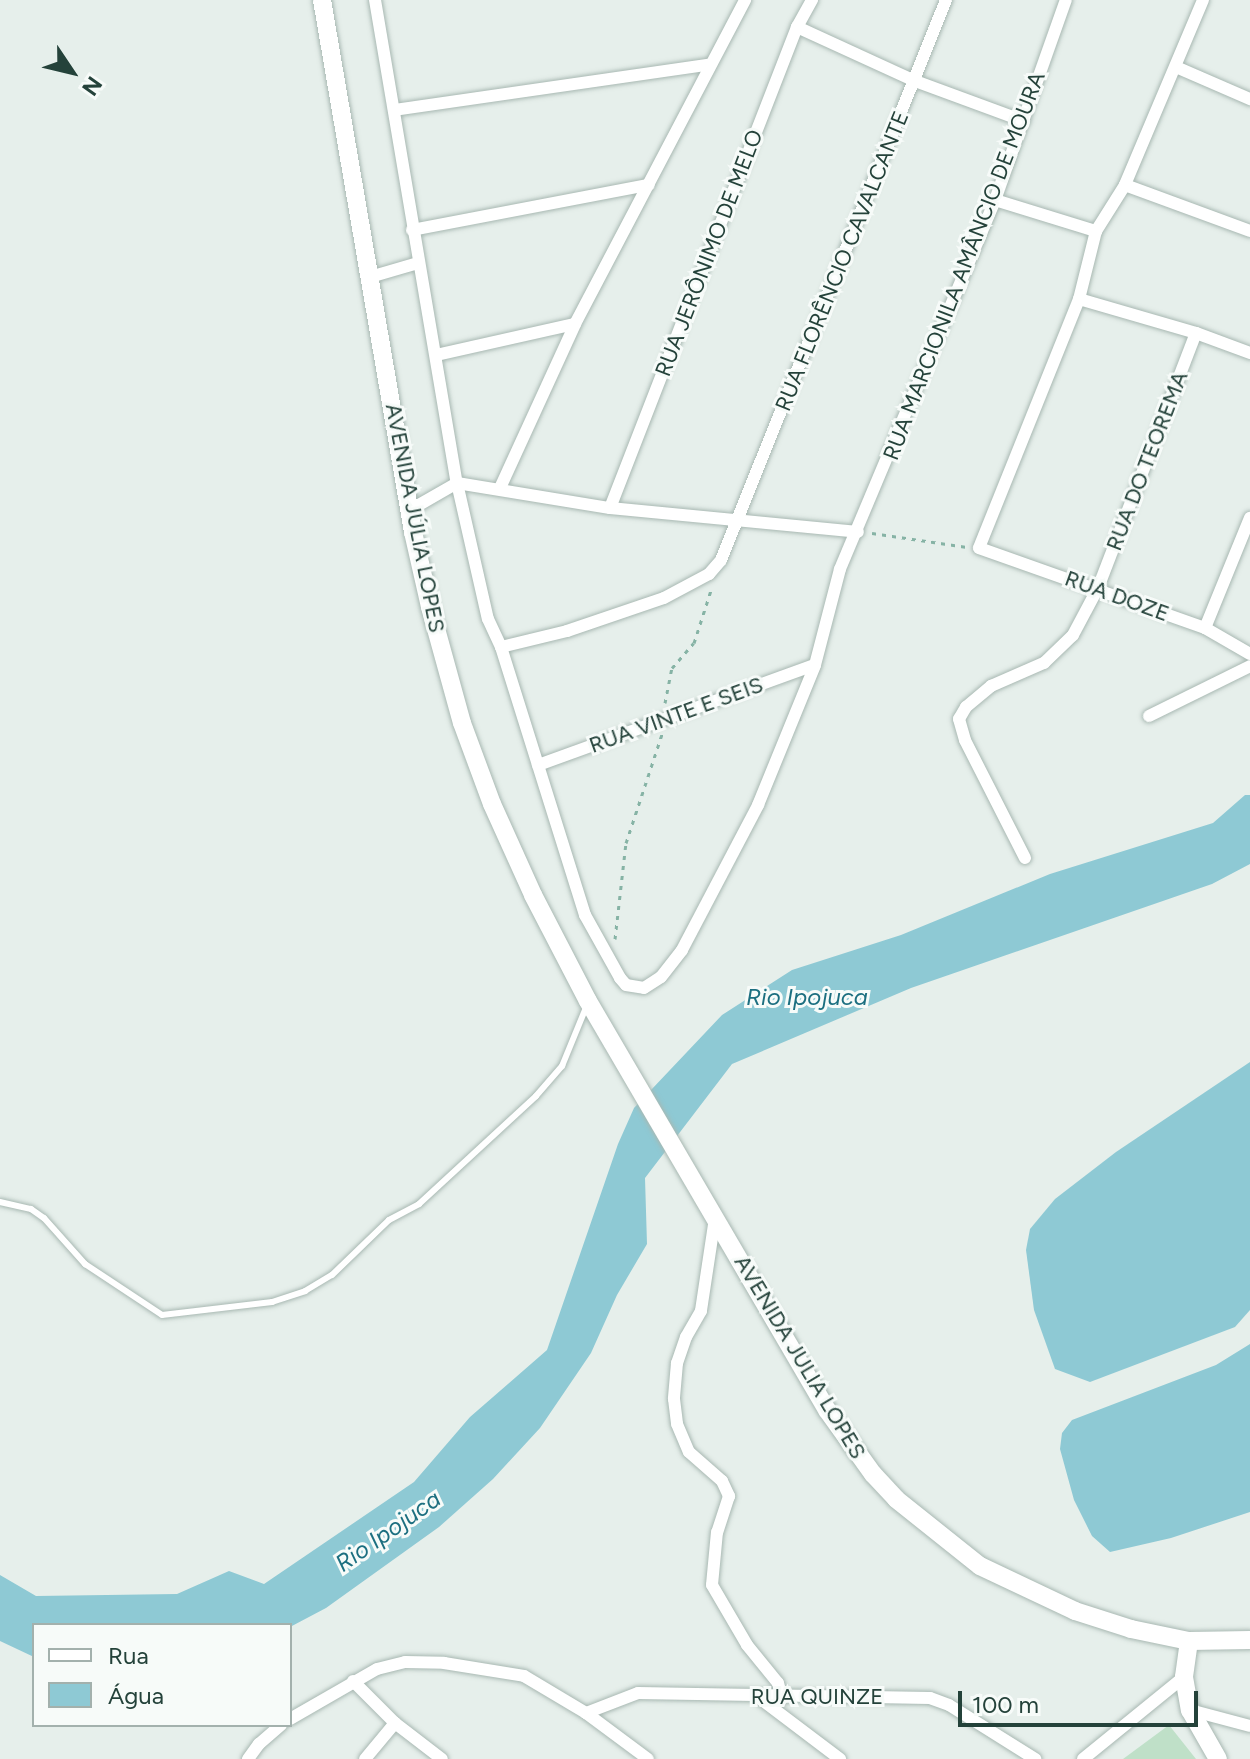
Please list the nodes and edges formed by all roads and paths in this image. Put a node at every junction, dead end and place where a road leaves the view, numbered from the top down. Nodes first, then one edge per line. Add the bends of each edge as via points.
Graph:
1 (322, 0) edge
2 (375, 0) edge
3 (745, 0) edge
4 (812, 0) edge
5 (946, 0) edge
6 (1066, 0) edge
7 (1203, 0) edge
8 (797, 27) junction
9 (708, 65) junction
10 (1176, 67) junction
11 (915, 81) junction
12 (1250, 99) edge
13 (394, 110) junction
14 (1024, 121) junction
15 (649, 185) junction
16 (1125, 185) junction
17 (995, 200) junction
18 (412, 230) junction
19 (1096, 231) junction
20 (1250, 231) edge
21 (418, 263) junction
22 (370, 277) junction
23 (1079, 299) junction
24 (575, 324) junction
25 (1196, 333) junction
26 (1250, 353) edge
27 (436, 355) junction
28 (457, 483) junction
29 (500, 488) junction
30 (610, 508) junction
31 (410, 510) junction
32 (1250, 518) edge
33 (735, 520) junction
34 (858, 532) junction
35 (979, 548) junction
36 (721, 560) junction
37 (1098, 588) junction
38 (1205, 628) junction
39 (501, 647) junction
40 (1250, 654) edge
41 (815, 665) junction
42 (1250, 666) edge
43 (1149, 716) dead end
44 (666, 719) junction
45 (538, 765) junction
46 (1025, 858) dead end
47 (608, 962) junction
48 (590, 1006) junction
49 (0, 1202) edge
50 (711, 1209) junction
51 (1250, 1640) edge
52 (1189, 1641) junction
53 (1184, 1677) junction
54 (353, 1681) junction
55 (758, 1697) junction
56 (782, 1698) junction
57 (1190, 1710) junction
58 (586, 1713) junction
59 (292, 1718) edge
60 (395, 1723) junction
61 (1250, 1726) edge
62 (279, 1727) edge
63 (250, 1756) edge
64 (235, 1759) edge
65 (365, 1759) edge
66 (442, 1759) edge
67 (648, 1759) edge
68 (840, 1759) edge
69 (1035, 1759) edge
70 (1083, 1759) edge
71 (1218, 1759) edge

1 - 22 main road, AVENIDA JÚLIA LOPES
2 - 13 street
3 - 9 street
4 - 8 street, RUA JERÔNIMO DE MELO
5 - 11 street, RUA FLORÊNCIO CAVALCANTE
6 - 14 street, RUA MARCIONILA AMÂNCIO DE MOURA
7 - 10 street
8 - 11 street
8 - 30 street, RUA JERÔNIMO DE MELO
9 - 13 street
9 - 15 street
10 - 12 street
10 - 16 street
11 - 14 street
11 - 33 street, RUA FLORÊNCIO CAVALCANTE
13 - 18 street
14 - 17 street, RUA MARCIONILA AMÂNCIO DE MOURA
15 - 18 street
15 - 24 street
16 - 19 street
16 - 20 street
17 - 19 street
17 - 34 street, RUA MARCIONILA AMÂNCIO DE MOURA
18 - 21 street
19 - 23 street
21 - 22 street
21 - 27 street
22 - 31 main road, AVENIDA JÚLIA LOPES
23 - 25 street
23 - 35 street
24 - 27 street
24 - 29 street
25 - 26 street
25 - 37 street, RUA DO TEOREMA
27 - 28 street
28 - 29 street
28 - 31 street
28 - 39 street via 488,619
29 - 30 street
30 - 33 street
31 - 48 main road, AVENIDA JÚLIA LOPES via 462,723 533,895
32 - 38 street
33 - 34 street
33 - 36 street, RUA FLORÊNCIO CAVALCANTE
34 - 35 path
34 - 41 street, RUA MARCIONILA AMÂNCIO DE MOURA via 840,569
35 - 37 street, RUA DOZE
36 - 39 street via 709,574 664,598
36 - 44 path via 694,643 672,668
37 - 38 street, RUA DOZE
37 - 46 street, RUA DO TEOREMA via 1059,652 991,686 959,719
38 - 40 street, RUA DOZE
39 - 45 street
41 - 44 street, RUA VINTE E SEIS
41 - 47 street, RUA MARCIONILA AMÂNCIO DE MOURA via 758,805 682,950 661,977 644,988 626,985
42 - 43 street
44 - 45 street, RUA VINTE E SEIS
44 - 47 path via 626,843
45 - 47 street via 566,862
48 - 49 lane via 562,1066 536,1096 419,1204 389,1220 332,1275 272,1302 162,1315 85,1264 44,1218 31,1209
48 - 50 main road, AVENIDA JÚLIA LOPES
50 - 52 main road, AVENIDA JULIA LOPES via 827,1410 896,1499 980,1566 1029,1591 1131,1629
50 - 56 street via 701,1311 677,1363 677,1424 689,1452 722,1481 729,1496 717,1532 712,1585 747,1645 778,1683
51 - 52 main road, AVENIDA JULIA LOPES
52 - 53 main road
53 - 57 main road
53 - 70 street
54 - 58 street via 405,1662 500,1669 524,1676
54 - 59 street
54 - 60 street
55 - 56 street, RUA QUINZE
55 - 58 street, RUA QUINZE via 638,1693
55 - 68 street
56 - 69 street, RUA QUINZE via 930,1698
57 - 61 street
57 - 71 main road
58 - 67 street
60 - 65 street
60 - 66 street
62 - 63 street
63 - 64 street

